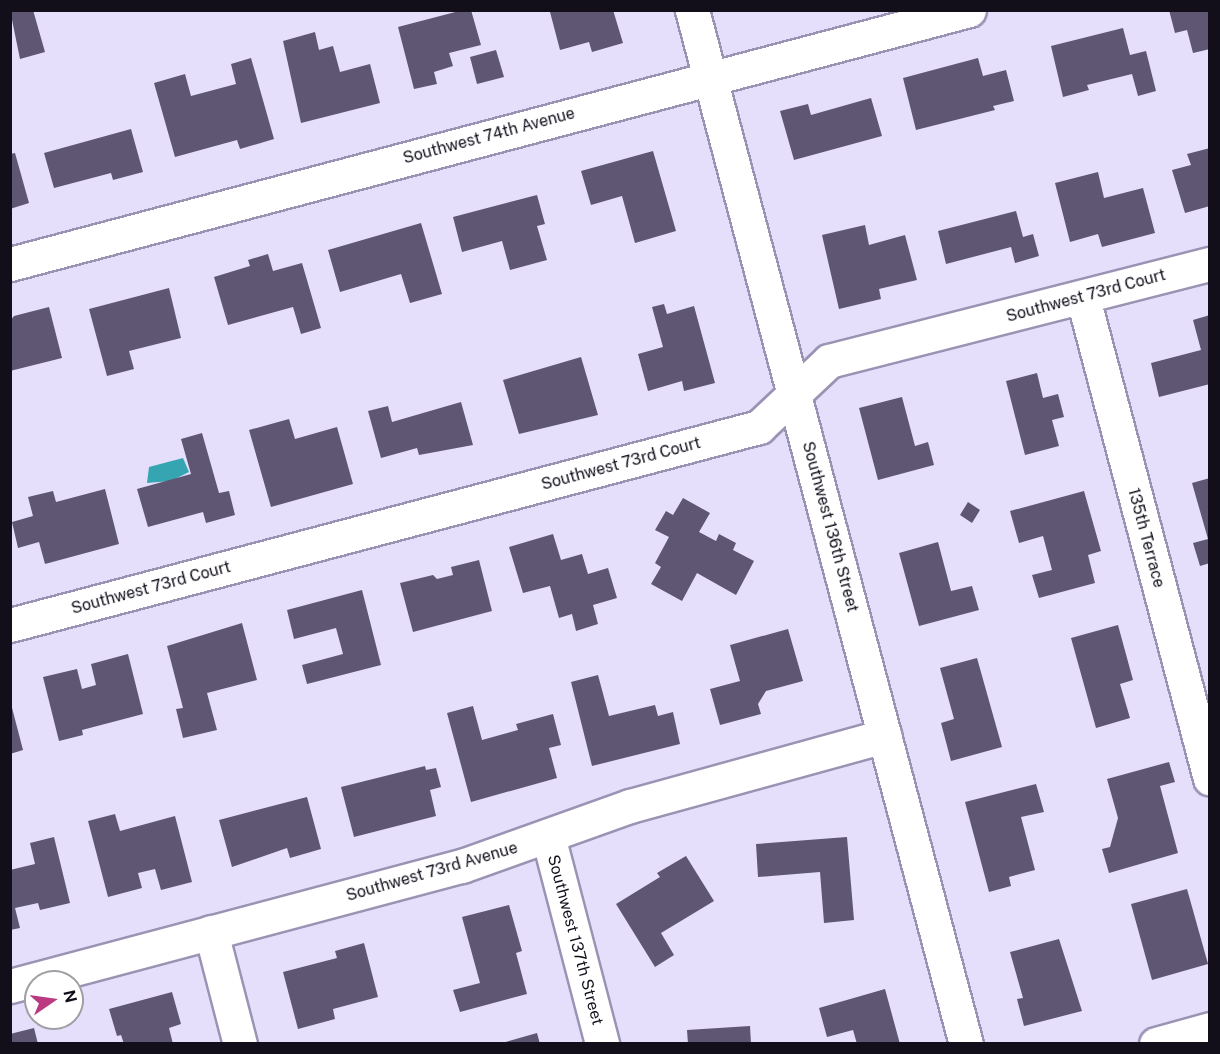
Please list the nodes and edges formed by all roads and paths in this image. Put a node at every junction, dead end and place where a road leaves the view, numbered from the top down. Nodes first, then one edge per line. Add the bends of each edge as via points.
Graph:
1 (693, 10) edge
2 (969, 10) edge
3 (711, 78) junction
4 (10, 264) edge
5 (1209, 264) edge
6 (1083, 298) junction
7 (794, 391) junction
8 (10, 625) edge
9 (885, 736) junction
10 (1209, 778) edge
11 (548, 836) junction
12 (211, 932) junction
13 (10, 986) edge
14 (1209, 1029) edge
15 (240, 1044) edge
16 (602, 1044) edge
17 (966, 1044) edge
18 (1156, 1044) edge

1 - 3 street, Southwest 136th Street
2 - 3 street, Southwest 74th Avenue
3 - 4 street, Southwest 74th Avenue
3 - 7 street, Southwest 136th Street
5 - 6 street, Southwest 73rd Court
6 - 7 street, Southwest 73rd Court via 829,361
6 - 10 street, 135th Terrace
7 - 8 street, Southwest 73rd Court via 759,427
7 - 9 street, Southwest 136th Street
9 - 11 street, Southwest 73rd Avenue via 630,806
9 - 17 street, Southwest 136th Street
11 - 12 street, Southwest 73rd Avenue via 462,866
11 - 16 street, Southwest 137th Street
12 - 13 street, Southwest 73rd Avenue
12 - 15 street
14 - 18 street

